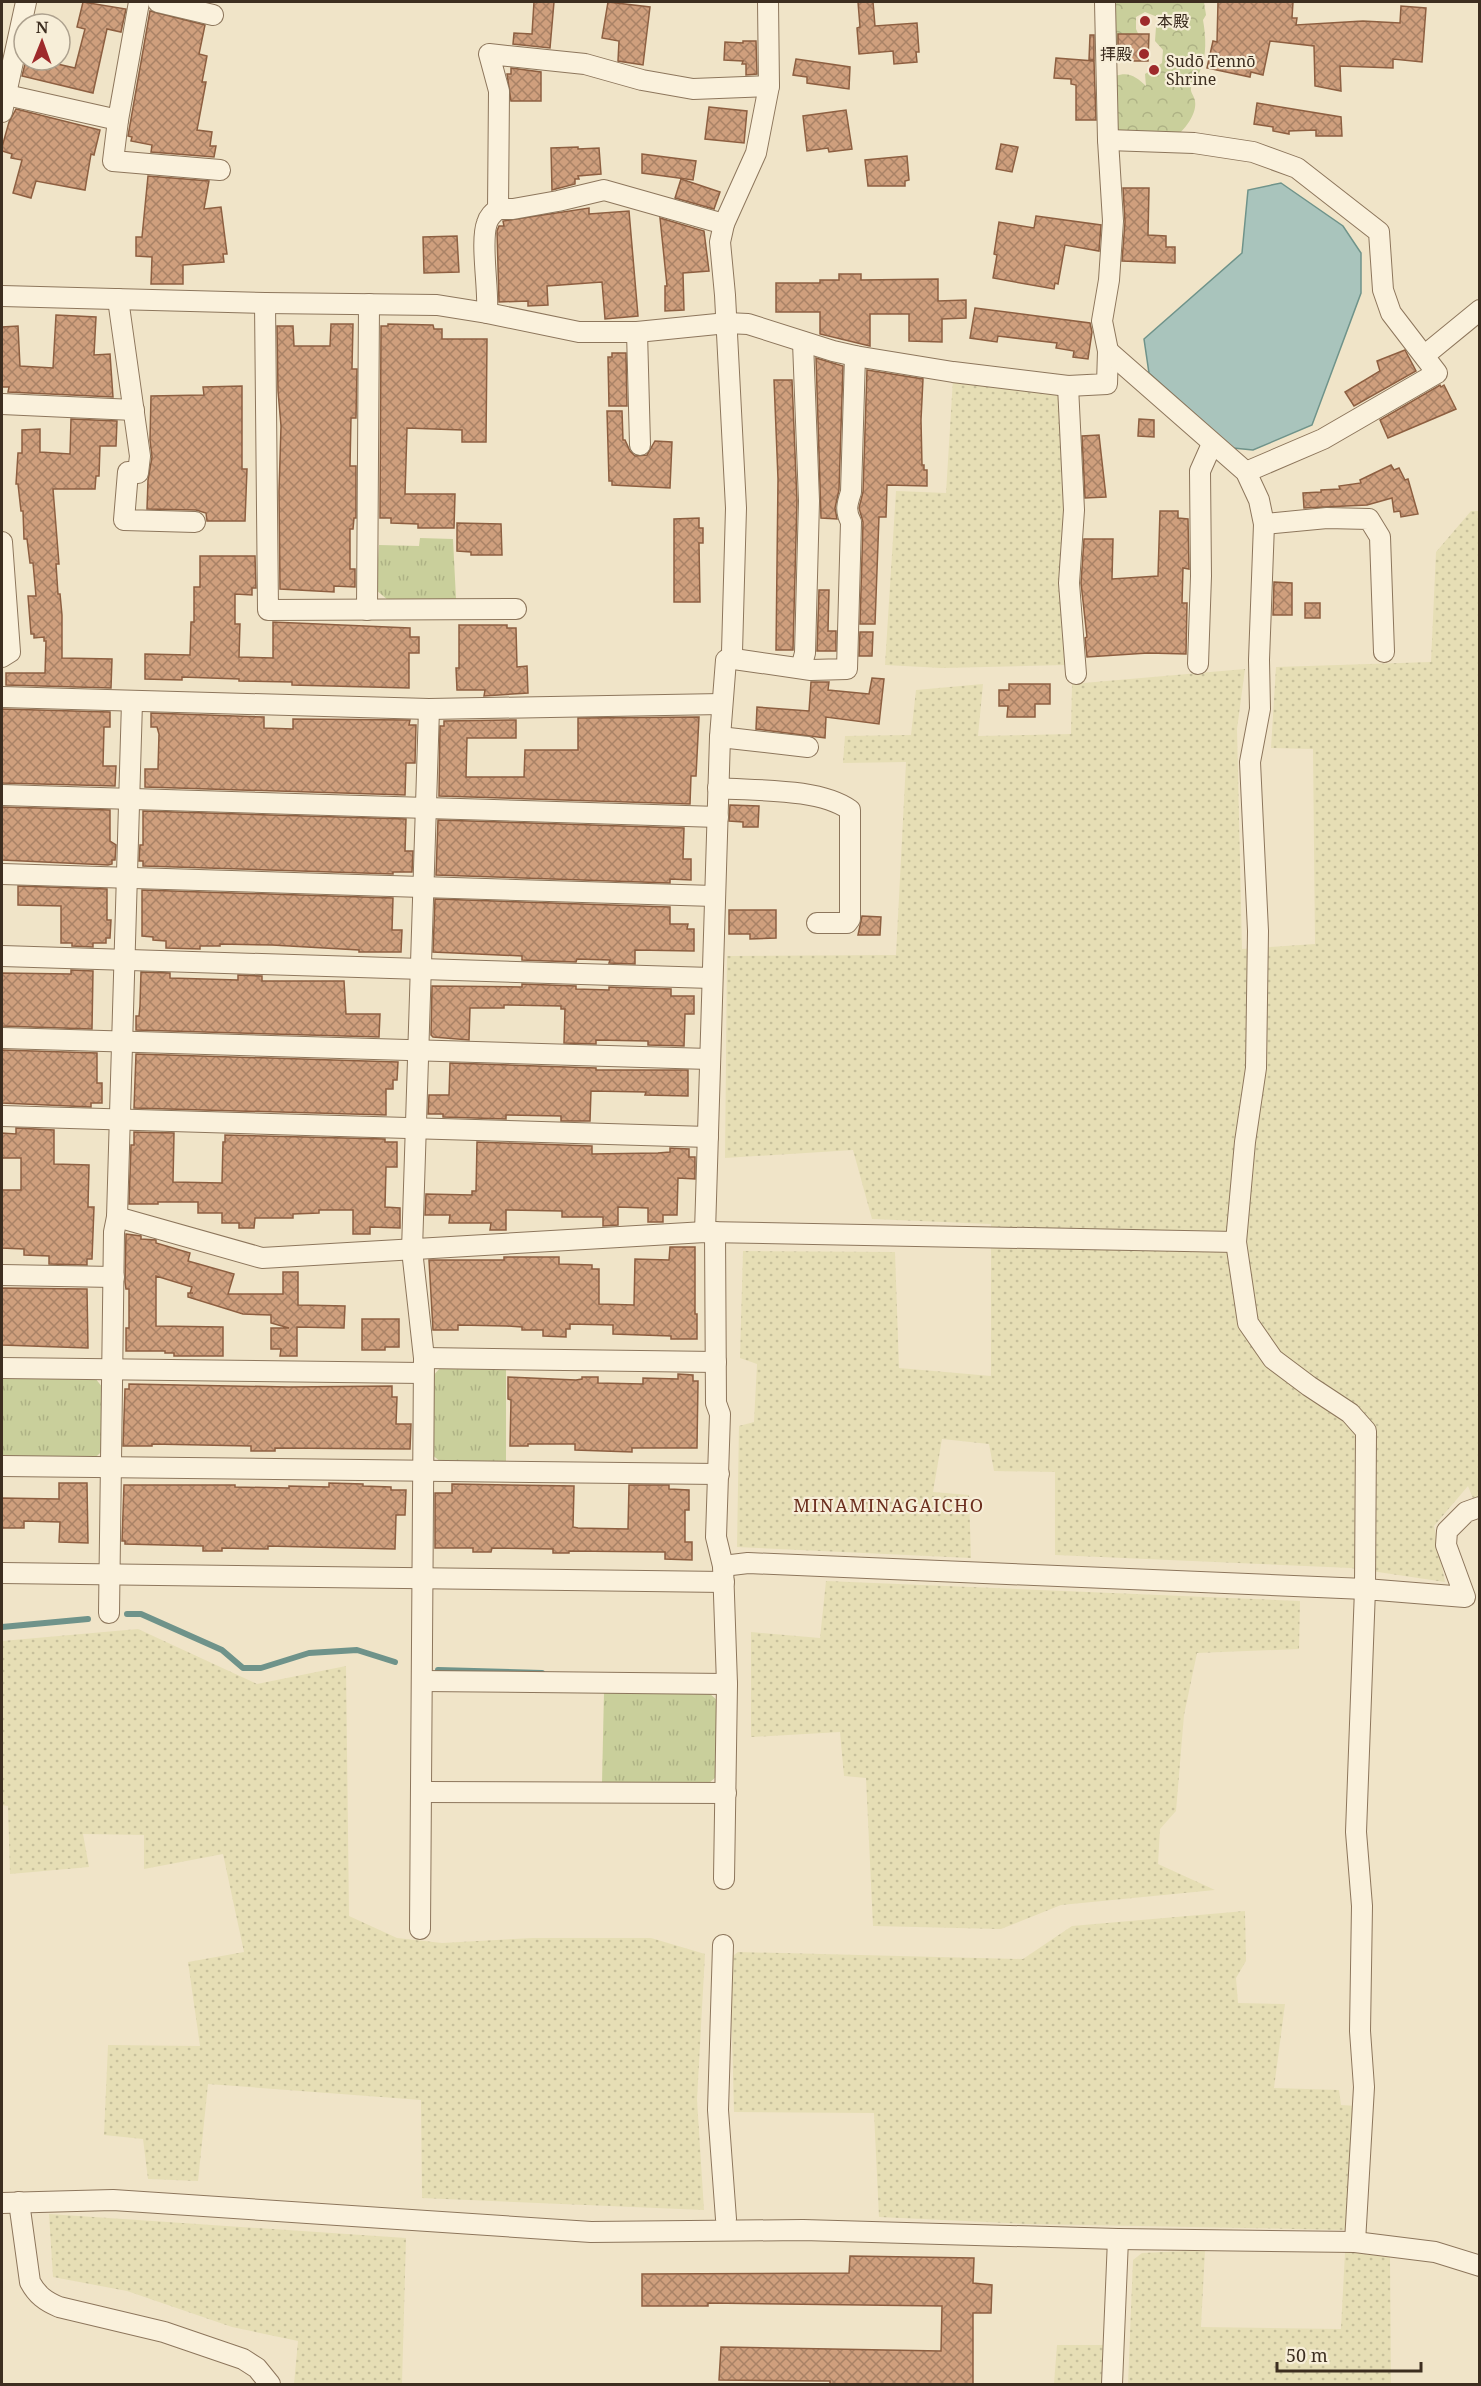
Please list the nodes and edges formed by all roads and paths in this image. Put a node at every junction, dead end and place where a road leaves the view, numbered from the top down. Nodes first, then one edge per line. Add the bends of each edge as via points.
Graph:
1 (26, 2) edge
2 (139, 2) edge
3 (158, 2) edge
4 (768, 2) edge
5 (1105, 2) edge
6 (213, 15) dead end
7 (769, 86) junction
8 (3, 100) edge
9 (118, 120) junction
10 (1108, 140) junction
11 (220, 170) dead end
12 (498, 209) junction
13 (724, 224) junction
14 (2, 296) edge
15 (118, 299) junction
16 (265, 303) junction
17 (369, 304) junction
18 (1479, 310) edge
19 (487, 313) junction
20 (727, 323) junction
21 (637, 332) junction
22 (802, 342) junction
23 (1108, 351) junction
24 (1425, 355) junction
25 (855, 356) junction
26 (1068, 386) junction
27 (2, 404) edge
28 (134, 410) junction
29 (1212, 444) junction
30 (640, 445) dead end
31 (1246, 472) junction
32 (195, 522) dead end
33 (1264, 524) junction
34 (2, 542) edge
35 (516, 609) dead end
36 (367, 610) junction
37 (1384, 652) dead end
38 (2, 657) edge
39 (734, 659) junction
40 (1198, 664) dead end
41 (801, 668) junction
42 (1076, 674) dead end
43 (2, 697) edge
44 (132, 702) junction
45 (722, 704) junction
46 (429, 709) junction
47 (720, 737) junction
48 (808, 747) dead end
49 (718, 788) junction
50 (2, 795) edge
51 (129, 799) junction
52 (425, 808) junction
53 (718, 817) junction
54 (2, 874) edge
55 (127, 878) junction
56 (423, 888) junction
57 (714, 896) junction
58 (817, 922) dead end
59 (2, 956) edge
60 (124, 959) junction
61 (420, 969) junction
62 (711, 978) junction
63 (2, 1038) edge
64 (122, 1041) junction
65 (417, 1051) junction
66 (709, 1059) junction
67 (2, 1116) edge
68 (119, 1119) junction
69 (415, 1129) junction
70 (708, 1137) junction
71 (117, 1216) junction
72 (710, 1232) junction
73 (1236, 1242) junction
74 (412, 1250) junction
75 (2, 1275) edge
76 (114, 1276) junction
77 (716, 1362) junction
78 (423, 1366) junction
79 (2, 1368) edge
80 (112, 1369) junction
81 (2, 1466) edge
82 (112, 1468) junction
83 (422, 1472) junction
84 (719, 1474) junction
85 (1479, 1507) edge
86 (2, 1573) edge
87 (109, 1574) junction
88 (724, 1574) junction
89 (421, 1578) junction
90 (1365, 1589) junction
91 (109, 1613) dead end
92 (422, 1682) junction
93 (727, 1684) junction
94 (423, 1792) junction
95 (726, 1793) junction
96 (724, 1880) dead end
97 (420, 1929) dead end
98 (723, 1945) dead end
99 (10, 2202) edge
100 (726, 2219) dead end
101 (1118, 2239) junction
102 (1355, 2242) junction
103 (1479, 2266) edge
104 (270, 2385) edge
105 (1112, 2385) edge

1 - 8 street
2 - 9 street
3 - 6 street
4 - 7 street
5 - 10 street
7 - 12 street via 693,89 585,64 489,54 499,92
7 - 13 street via 756,153
8 - 9 street
9 - 11 street via 114,161
10 - 23 street via 1113,221 1102,321
10 - 24 street via 1194,143 1253,152 1297,168 1379,232 1383,290 1391,313
12 - 13 street via 604,190
12 - 19 street via 490,215 484,234
13 - 20 street via 720,242
14 - 15 street
15 - 16 street
15 - 28 street
16 - 17 street
16 - 36 street via 268,610
17 - 19 street via 437,305
17 - 36 street
18 - 24 street
19 - 21 street via 579,332
20 - 21 street
20 - 22 street via 748,324
20 - 39 street via 735,508
21 - 30 street
22 - 25 street
22 - 41 street via 809,532 805,653
23 - 26 street via 1107,384
23 - 29 street
24 - 31 street via 1437,373 1323,439
25 - 26 street
25 - 41 street via 851,492 847,506 851,522 847,669
26 - 42 street via 1074,510 1069,583
27 - 28 street
28 - 32 street via 140,456 138,473 128,472 124,520
29 - 31 street
29 - 40 street via 1200,471
31 - 33 street via 1259,500
33 - 37 street via 1327,518 1370,519 1380,537
33 - 73 street via 1260,709 1250,762 1258,931 1256,1068
34 - 38 street via 10,652
35 - 36 street
39 - 41 street
39 - 45 street via 726,660
43 - 44 street
44 - 46 street
44 - 51 street
45 - 46 street
45 - 47 street
46 - 52 street
47 - 48 street
47 - 49 street
49 - 53 street
49 - 58 street via 822,796 850,810 850,919 847,923
50 - 51 street
51 - 52 street
51 - 55 street
52 - 53 street
52 - 56 street
53 - 57 street
54 - 55 street
55 - 56 street
55 - 60 street
56 - 57 street
56 - 61 street
57 - 62 street
59 - 60 street
60 - 61 street
60 - 64 street
61 - 62 street
61 - 65 street
62 - 66 street
63 - 64 street
64 - 65 street
64 - 68 street
65 - 66 street
65 - 69 street
66 - 70 street
67 - 68 street
68 - 69 street
68 - 71 street
69 - 70 street
69 - 74 street
70 - 72 street
71 - 74 street via 262,1258
71 - 76 street
72 - 73 street
72 - 74 street
72 - 77 street
73 - 90 street via 1248,1323 1273,1359 1350,1413 1366,1431
74 - 78 street
75 - 76 street
76 - 80 street
77 - 78 street
77 - 84 street
78 - 80 street
78 - 83 street
79 - 80 street
80 - 82 street
81 - 82 street
82 - 83 street
82 - 87 street
83 - 84 street
83 - 89 street
84 - 88 street via 717,1537
85 - 90 street via 1466,1512 1447,1531 1446,1545 1465,1597
86 - 87 street
87 - 89 street
87 - 91 street
88 - 89 street
88 - 90 street via 748,1563
88 - 93 street
89 - 92 street
90 - 102 street via 1356,1832 1362,1906 1360,2031 1364,2087
92 - 93 street
92 - 94 street
93 - 95 street
94 - 95 street
94 - 97 street
95 - 96 street
98 - 100 street via 718,2110
99 - 101 street via 113,2200 591,2232 803,2230
99 - 104 street via 30,2282 46,2301 164,2332 243,2359 257,2368
101 - 102 street
101 - 105 street
102 - 103 street via 1435,2252

